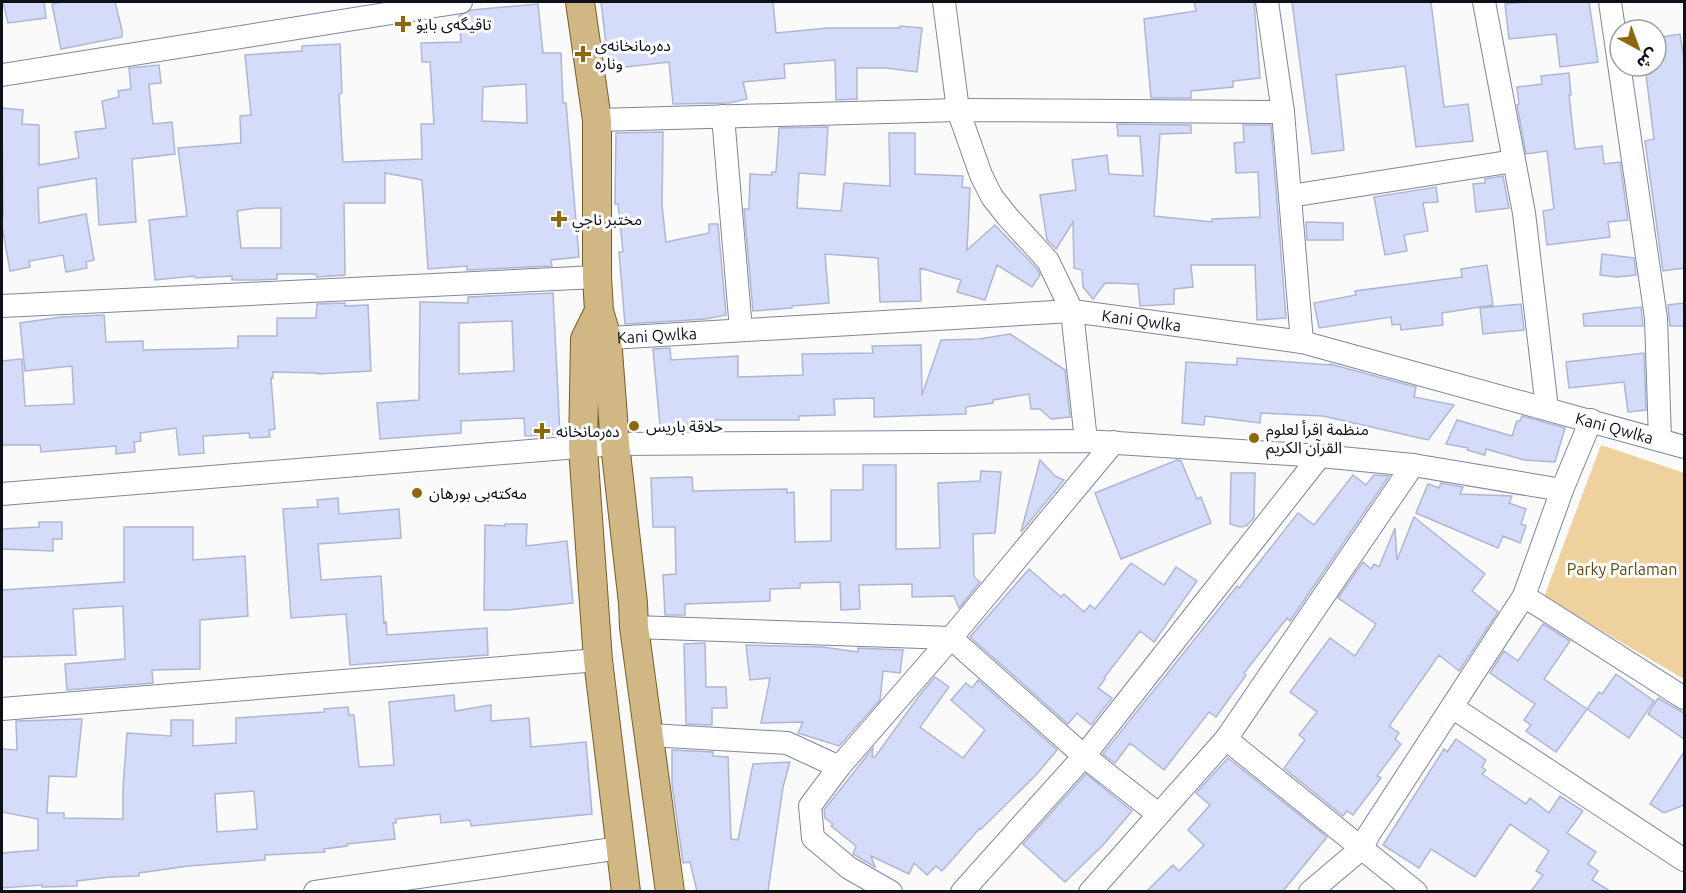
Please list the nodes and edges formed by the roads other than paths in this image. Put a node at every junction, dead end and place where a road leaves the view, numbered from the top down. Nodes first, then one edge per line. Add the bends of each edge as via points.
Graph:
1 (461, 2) edge
2 (580, 2) edge
3 (944, 2) edge
4 (1267, 2) edge
5 (1484, 2) edge
6 (1610, 2) edge
7 (2, 75) edge
8 (958, 110) junction
9 (1283, 112) junction
10 (723, 117) junction
11 (597, 120) junction
12 (1514, 161) junction
13 (1290, 196) junction
14 (597, 277) junction
15 (2, 306) edge
16 (1072, 311) junction
17 (741, 330) junction
18 (596, 339) junction
19 (1302, 342) junction
20 (1547, 408) junction
21 (1591, 420) junction
22 (1659, 440) junction
23 (1086, 441) junction
24 (1114, 442) junction
25 (615, 444) junction
26 (1684, 447) edge
27 (583, 448) junction
28 (1320, 456) junction
29 (1413, 465) junction
30 (1562, 490) junction
31 (2, 494) edge
32 (1524, 596) junction
33 (634, 627) junction
34 (951, 638) junction
35 (598, 660) junction
36 (1684, 698) edge
37 (1452, 707) junction
38 (2, 709) edge
39 (650, 735) junction
40 (1226, 739) junction
41 (1084, 756) junction
42 (839, 767) junction
43 (1158, 814) junction
44 (620, 848) junction
45 (1362, 848) junction
46 (1684, 860) edge
47 (315, 891) edge
48 (626, 891) edge
49 (670, 891) edge
50 (891, 891) edge
51 (962, 891) edge
52 (1090, 891) edge
53 (1310, 891) edge
54 (1416, 891) edge

1 - 7 street
2 - 11 main road
3 - 8 street
4 - 9 street
5 - 12 street
6 - 22 street via 1656,318
8 - 9 street
8 - 10 street
8 - 16 street via 992,197 1048,261
9 - 13 street
10 - 11 street
10 - 17 street
11 - 14 main road
12 - 13 street
12 - 20 street via 1524,213
13 - 19 street
14 - 15 street
14 - 18 main road
16 - 17 street, Kani Qwlka
16 - 19 street, Kani Qwlka
16 - 23 street
17 - 18 street, Kani Qwlka
18 - 25 main road
18 - 27 main road
19 - 20 street, Kani Qwlka
20 - 21 street, Kani Qwlka
21 - 22 street, Kani Qwlka
21 - 30 street
22 - 26 street, Kani Qwlka
23 - 24 street
23 - 25 street
24 - 28 street
24 - 34 street
25 - 27 street
25 - 33 main road
27 - 31 street
27 - 35 main road
28 - 29 street
28 - 41 street
29 - 30 street
29 - 40 street
30 - 32 street
32 - 36 street
32 - 37 street
33 - 34 street
33 - 39 main road
34 - 41 street
34 - 42 street
35 - 38 street
35 - 44 main road
37 - 45 street
37 - 46 street
39 - 42 street via 787,743
39 - 49 main road
40 - 43 street
40 - 45 street
41 - 43 street
41 - 51 street
42 - 50 street via 810,806 813,838 849,868
43 - 52 street
44 - 47 street
44 - 48 main road
45 - 53 street
45 - 54 street

